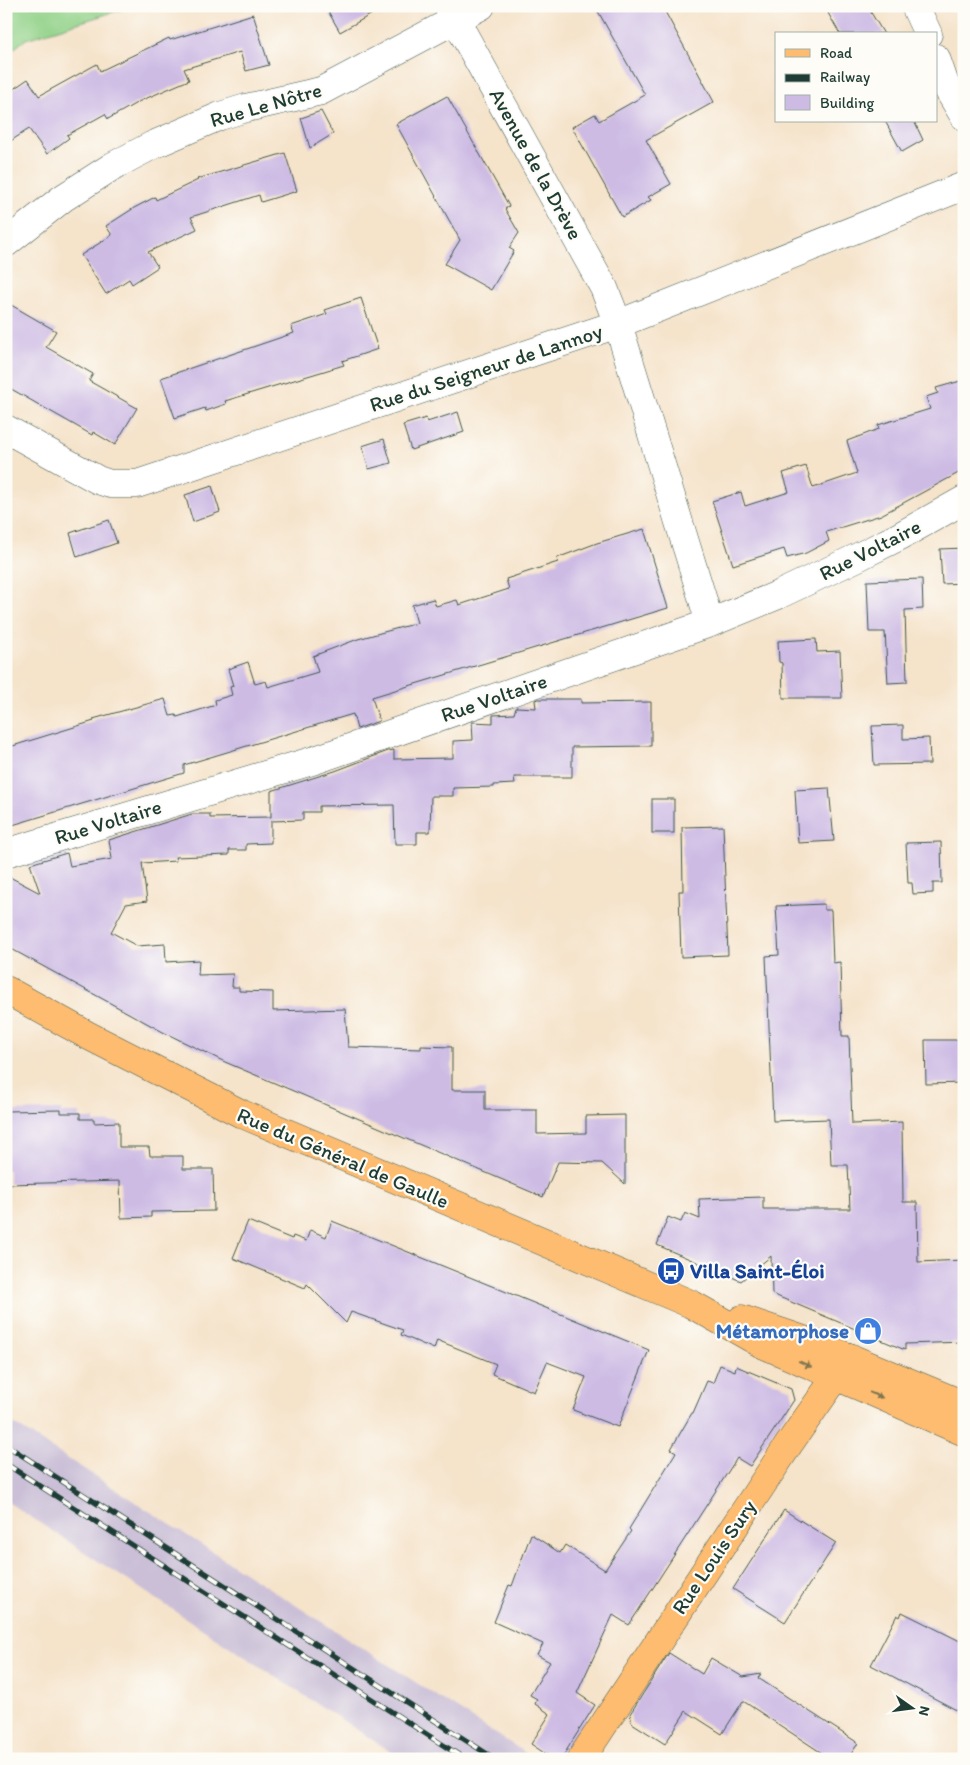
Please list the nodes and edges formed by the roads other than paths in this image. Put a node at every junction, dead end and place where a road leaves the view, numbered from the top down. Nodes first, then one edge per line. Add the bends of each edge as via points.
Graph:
1 (481, 6) edge
2 (915, 6) edge
3 (452, 13) edge
4 (927, 32) edge
5 (938, 64) edge
6 (964, 116) edge
7 (964, 186) edge
8 (6, 243) edge
9 (618, 324) junction
10 (6, 429) edge
11 (964, 500) edge
12 (710, 623) junction
13 (6, 853) edge
14 (6, 990) edge
15 (843, 1367) junction
16 (964, 1406) edge
17 (964, 1432) edge
18 (581, 1759) edge

1 - 3 street, Rue Le Nôtre
2 - 4 street
3 - 8 street, Rue Le Nôtre via 321,91 220,116 153,145 63,198
3 - 9 street, Avenue de la Drève via 595,270
5 - 6 street via 945,84
7 - 9 street, Rue du Seigneur de Lannoy
9 - 10 street, Rue du Seigneur de Lannoy via 137,484 110,484 98,480
9 - 12 street, Avenue de la Drève
11 - 12 street, Rue Voltaire via 858,557
12 - 13 street, Rue Voltaire via 315,760
14 - 15 main road, Rue du Général de Gaulle via 249,1118 690,1304 762,1344
15 - 16 main road, Rue du Général de Gaulle
15 -> 17 main road, Rue du Général de Gaulle
15 - 18 main road, Rue Louis Sury

